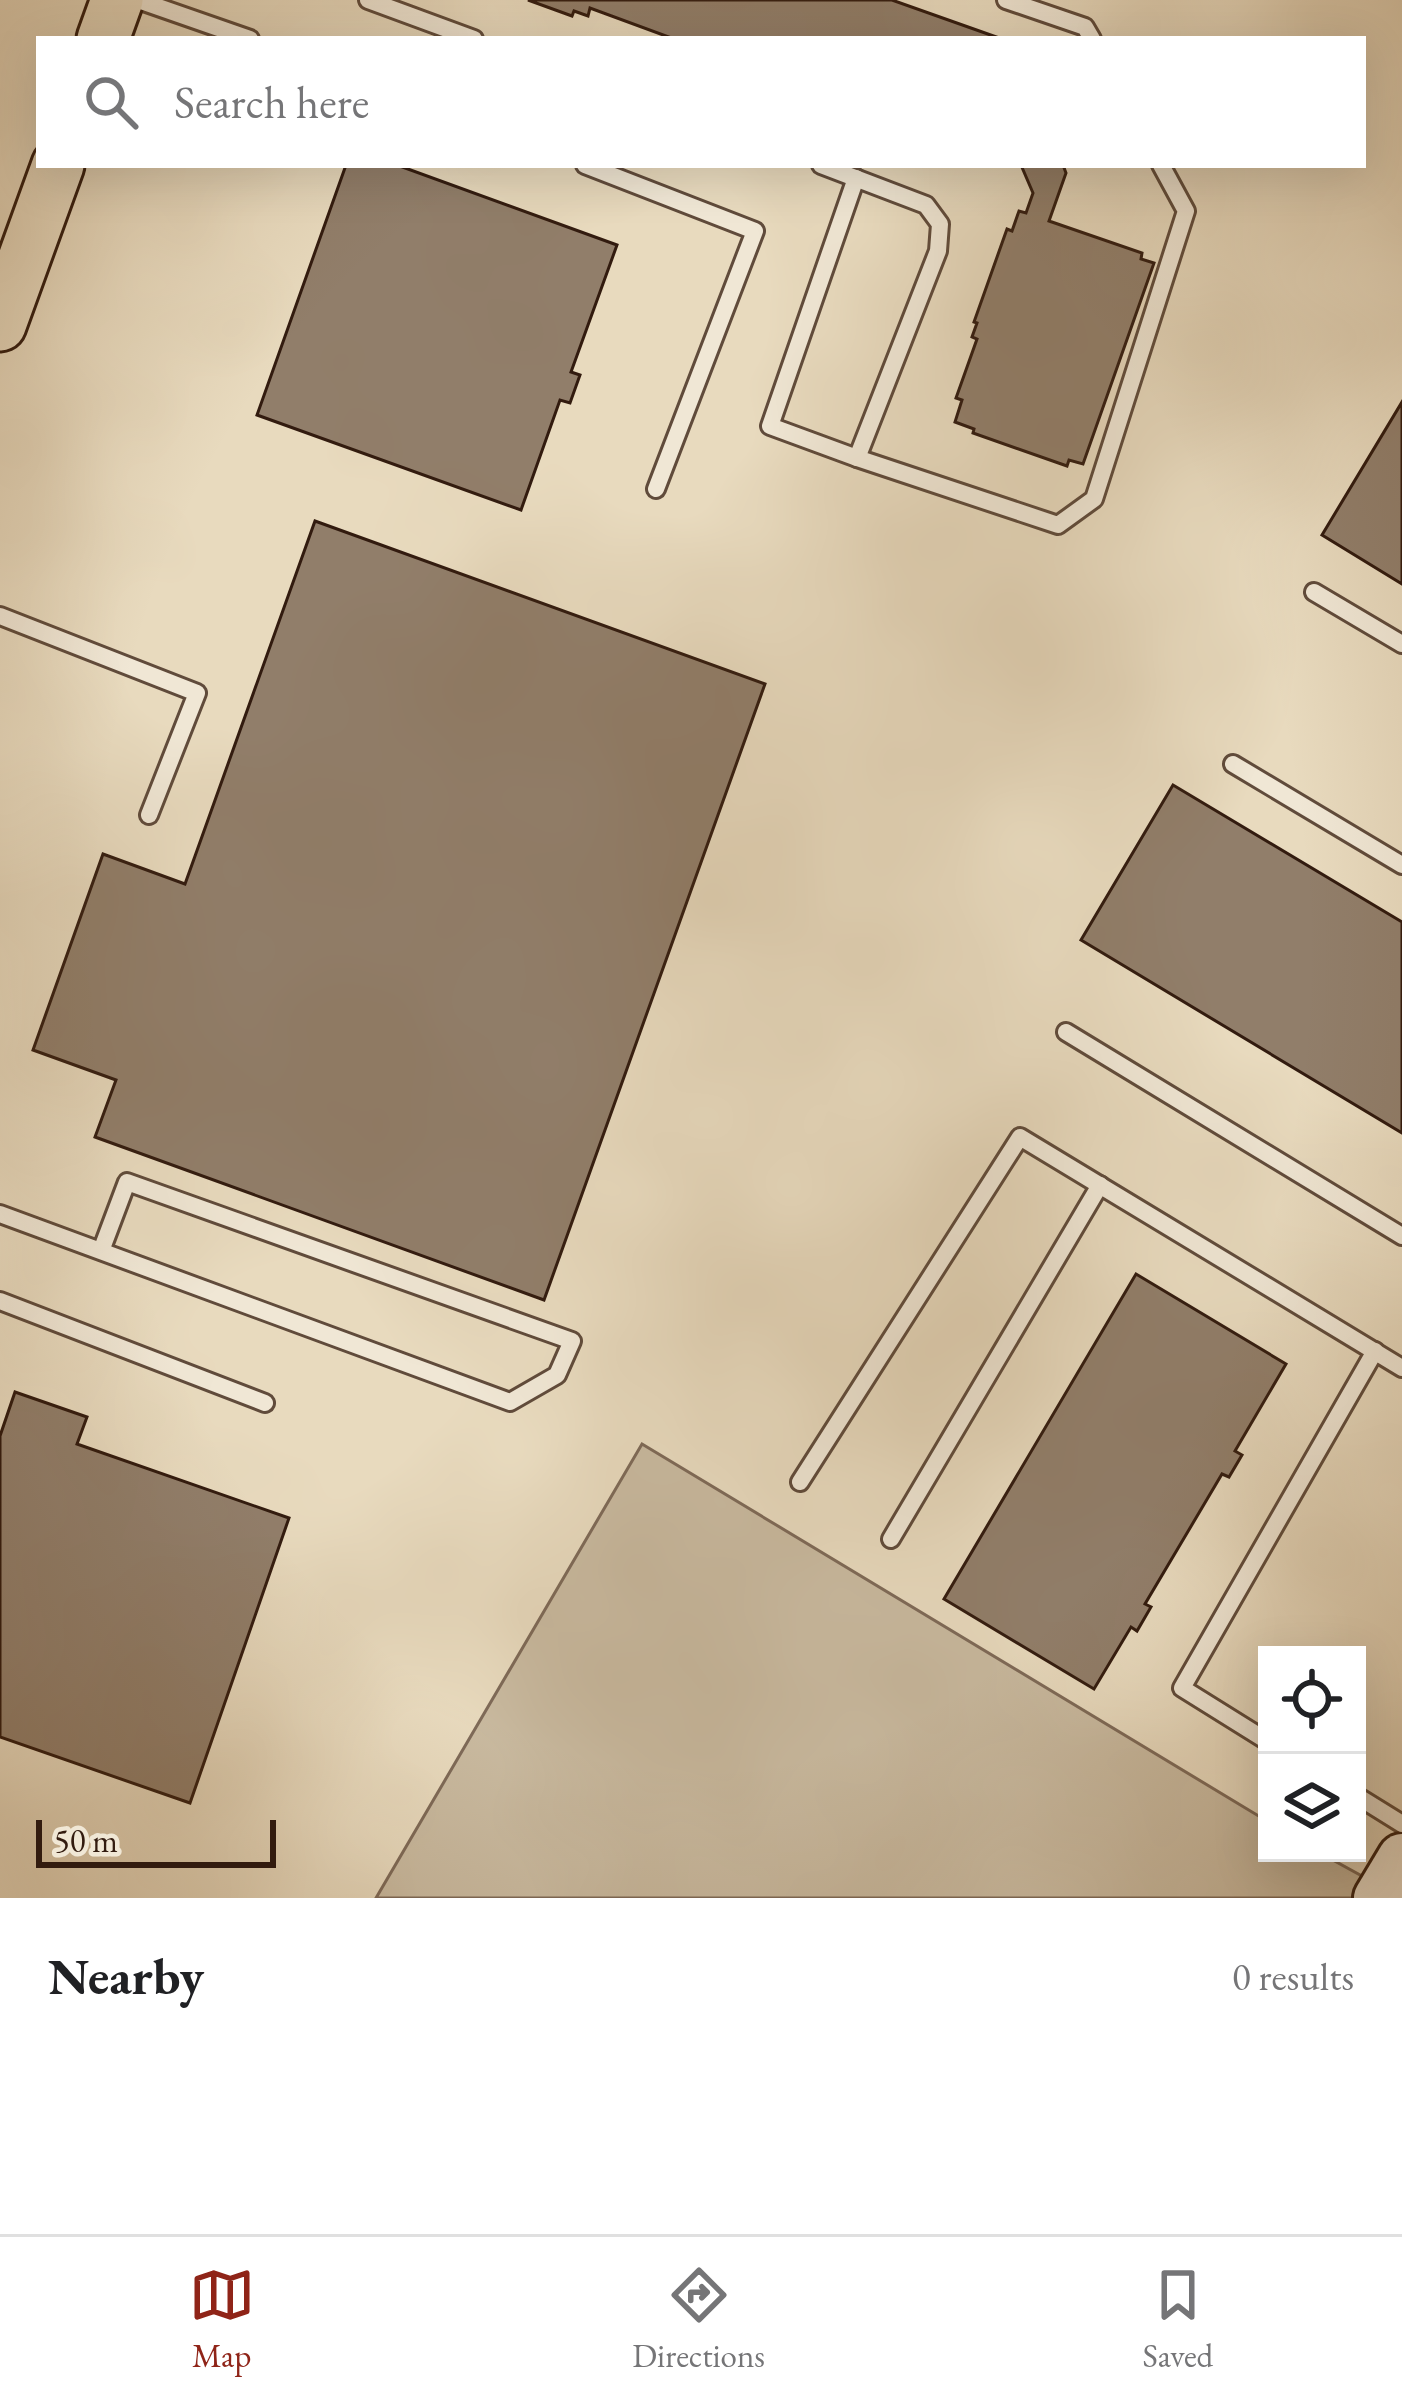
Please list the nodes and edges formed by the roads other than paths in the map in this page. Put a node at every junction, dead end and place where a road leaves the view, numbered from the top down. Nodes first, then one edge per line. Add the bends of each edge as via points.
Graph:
1 (117, 0) edge
2 (138, 0) edge
3 (368, 0) edge
4 (1006, 0) edge
5 (1088, 33) edge
6 (104, 36) edge
7 (241, 36) edge
8 (466, 36) edge
9 (57, 168) edge
10 (593, 168) edge
11 (828, 168) edge
12 (1163, 168) edge
13 (856, 178) junction
14 (0, 326) edge
15 (857, 458) junction
16 (656, 489) dead end
17 (1314, 592) dead end
18 (0, 616) edge
19 (1402, 644) edge
20 (1234, 764) dead end
21 (149, 815) dead end
22 (1402, 865) edge
23 (1066, 1032) dead end
24 (1100, 1185) junction
25 (0, 1214) edge
26 (1402, 1236) edge
27 (100, 1251) junction
28 (0, 1301) edge
29 (1375, 1351) junction
30 (1402, 1368) edge
31 (266, 1403) dead end
32 (800, 1482) dead end
33 (891, 1539) dead end
34 (1258, 1735) edge
35 (1366, 1801) edge
36 (1402, 1823) edge
37 (1402, 1858) edge
38 (1378, 1898) edge

1 - 6 main road
2 - 7 lane
3 - 8 lane
4 - 5 lane
9 - 14 main road
10 - 16 lane via 755,231
11 - 13 lane
12 - 15 lane via 1186,211 1094,499 1058,525
13 - 15 lane via 926,205 940,224 938,251
13 - 15 lane via 770,426
17 - 19 lane
18 - 21 lane via 197,693
20 - 22 lane
23 - 26 lane
24 - 29 lane
24 - 32 lane via 1020,1137
24 - 33 lane
25 - 27 lane
27 - 27 lane via 510,1402 557,1375 572,1341 128,1182
28 - 31 lane
29 - 30 lane
29 - 34 lane via 1182,1688
35 - 36 lane
37 - 38 street

